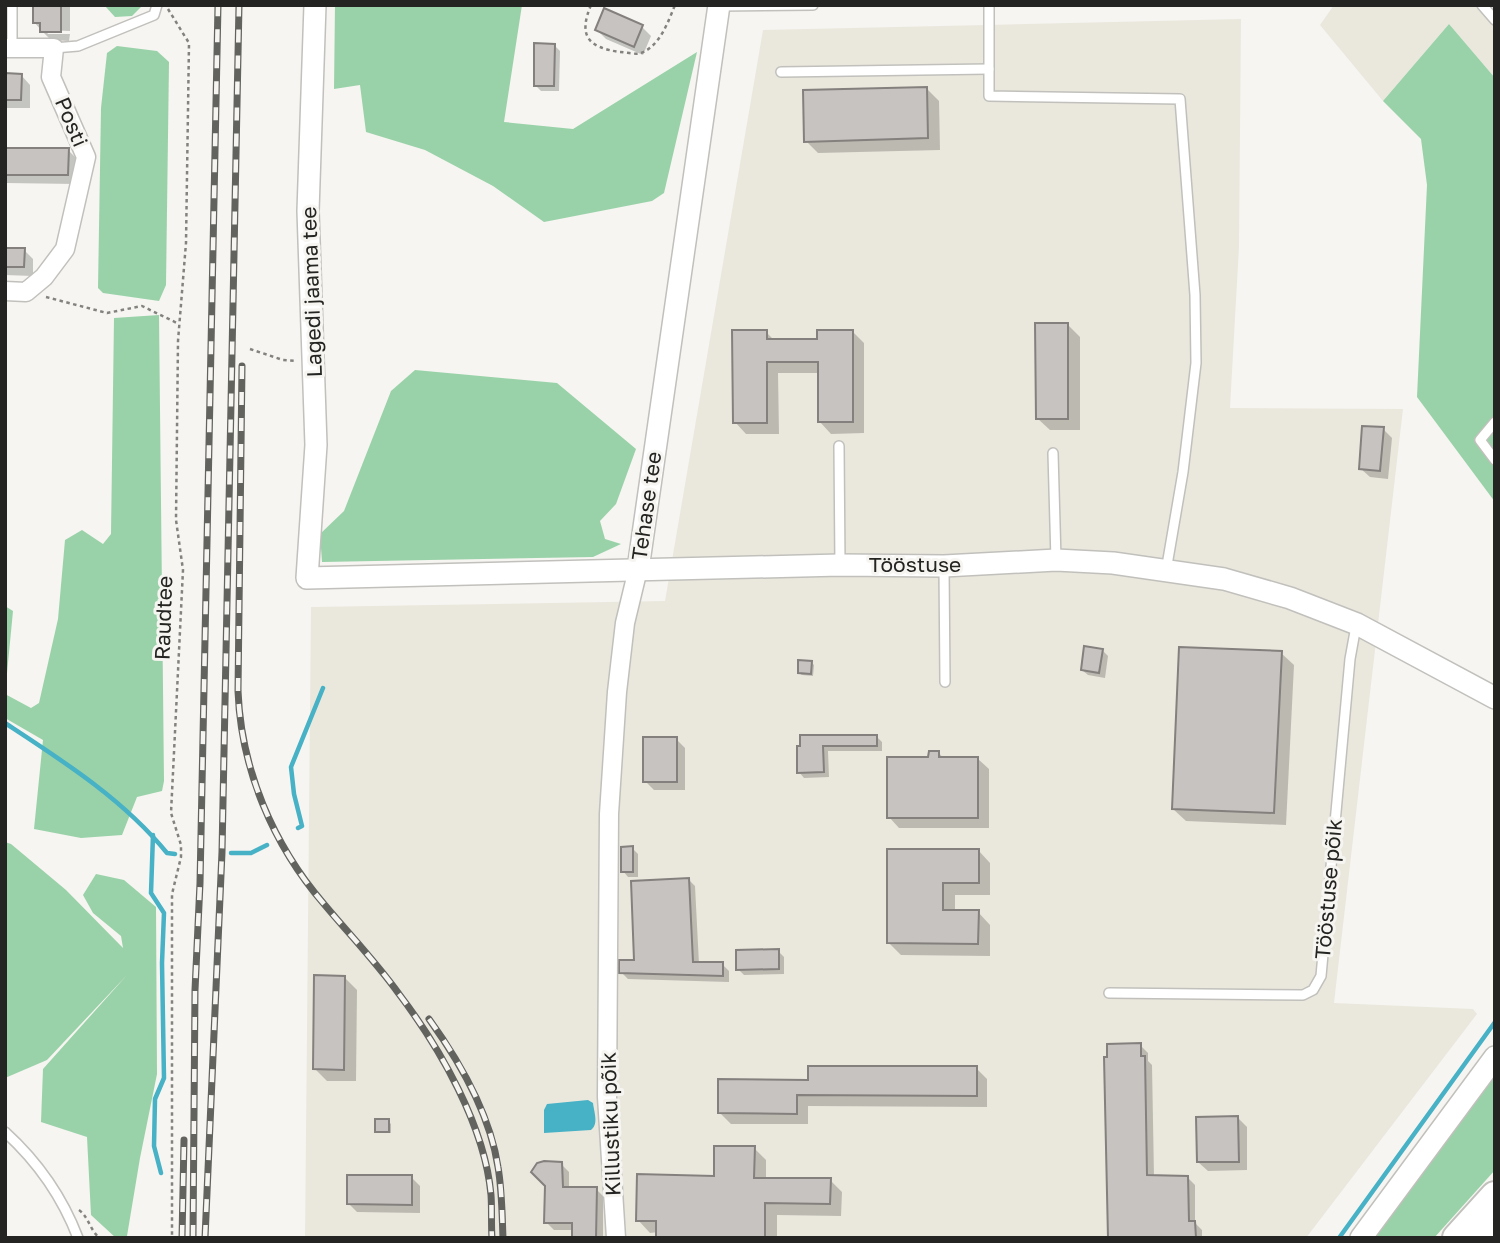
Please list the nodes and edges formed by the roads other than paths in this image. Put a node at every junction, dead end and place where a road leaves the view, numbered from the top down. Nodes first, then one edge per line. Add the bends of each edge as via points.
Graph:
1 (12, 5) edge
2 (157, 5) edge
3 (315, 5) edge
4 (813, 5) edge
5 (989, 5) edge
6 (1482, 5) edge
7 (719, 6) edge
8 (1495, 20) edge
9 (9, 48) edge
10 (54, 48) junction
11 (989, 69) junction
12 (781, 72) dead end
13 (5, 291) edge
14 (1495, 422) edge
15 (839, 446) dead end
16 (1054, 453) dead end
17 (1495, 460) edge
18 (1056, 560) junction
19 (840, 565) junction
20 (944, 566) junction
21 (638, 569) junction
22 (1166, 571) junction
23 (307, 578) joint
24 (1357, 624) junction
25 (945, 682) dead end
26 (1495, 698) edge
27 (1109, 993) dead end
28 (608, 1010) joint
29 (1495, 1057) edge
30 (5, 1132) edge
31 (1495, 1196) edge
32 (1495, 1233) edge
33 (78, 1238) edge
34 (616, 1238) edge
35 (1361, 1238) edge
36 (1457, 1238) edge
37 (1490, 1238) edge

1 - 9 lane
2 - 10 lane via 154,15 78,46
3 - 23 street, Lagedi jaama tee via 309,211 316,445
4 - 7 lane
5 - 11 lane
6 - 8 lane
7 - 21 street, Tehase tee
9 - 10 street
10 - 13 street, Posti via 51,77 86,157 65,249 26,292
11 - 12 lane
11 - 22 lane via 989,96 1181,99 1196,363
14 - 17 lane via 1480,440
15 - 19 lane
16 - 18 lane
18 - 20 street, Tööstuse
18 - 22 street, Tööstuse
19 - 20 street, Tööstuse
19 - 21 street, Tööstuse
20 - 25 lane
21 - 23 street, Tööstuse
21 - 28 street, Tehase tee via 625,623 613,743
22 - 24 street, Tööstuse via 1224,579
24 - 26 street, Tööstuse
24 - 27 lane, Tööstuse põik via 1321,976 1313,990 1303,995
28 - 34 street, Killustiku põik via 607,1097
29 - 35 street
30 - 33 lane via 40,1167
31 - 36 highway
32 - 37 highway

